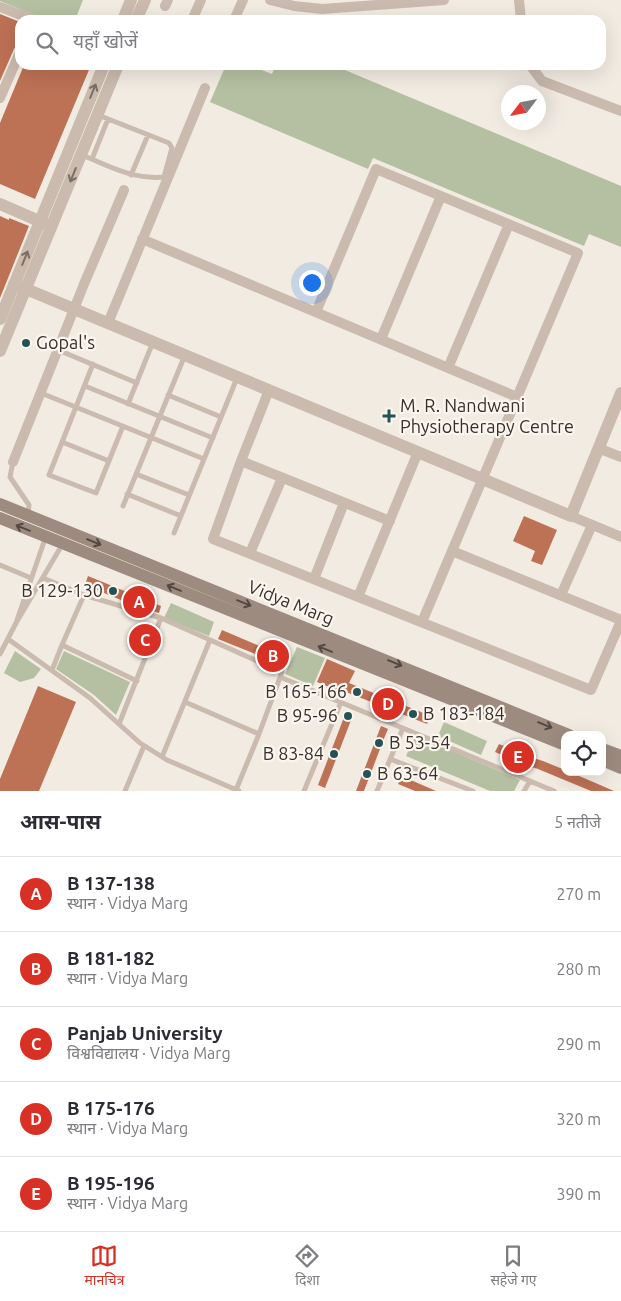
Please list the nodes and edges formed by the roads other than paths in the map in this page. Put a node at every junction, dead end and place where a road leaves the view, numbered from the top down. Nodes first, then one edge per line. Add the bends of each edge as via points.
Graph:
1 (131, 0) edge
2 (145, 0) edge
3 (201, 0) edge
4 (242, 0) edge
5 (270, 0) edge
6 (444, 0) edge
7 (519, 0) edge
8 (0, 7) edge
9 (21, 15) edge
10 (124, 15) edge
11 (138, 15) edge
12 (194, 15) edge
13 (236, 15) edge
14 (520, 15) edge
15 (15, 64) edge
16 (103, 70) edge
17 (116, 70) edge
18 (534, 70) edge
19 (205, 88) dead end
20 (0, 98) edge
21 (621, 111) edge
22 (97, 115) junction
23 (148, 135) junction
24 (86, 156) junction
25 (131, 175) junction
26 (166, 178) junction
27 (124, 190) dead end
28 (441, 196) junction
29 (0, 204) edge
30 (46, 223) junction
31 (509, 224) junction
32 (142, 239) junction
33 (20, 286) junction
34 (74, 309) junction
35 (316, 312) junction
36 (0, 319) edge
37 (108, 323) junction
38 (381, 339) junction
39 (153, 342) junction
40 (58, 350) junction
41 (0, 351) edge
42 (185, 355) junction
43 (94, 364) junction
44 (448, 368) junction
45 (238, 377) junction
46 (137, 383) junction
47 (85, 386) junction
48 (270, 390) junction
49 (41, 393) junction
50 (621, 394) edge
51 (168, 395) junction
52 (517, 397) junction
53 (128, 404) junction
54 (76, 407) junction
55 (159, 417) junction
56 (221, 417) junction
57 (123, 426) junction
58 (151, 437) junction
59 (213, 438) junction
60 (62, 442) junction
61 (598, 448) junction
62 (418, 452) junction
63 (621, 457) edge
64 (204, 458) junction
65 (109, 461) junction
66 (241, 461) junction
67 (13, 462) joint
68 (136, 474) junction
69 (282, 478) junction
70 (482, 479) junction
71 (127, 494) junction
72 (189, 496) junction
73 (344, 503) junction
74 (0, 504) edge
75 (123, 506) dead end
76 (28, 515) junction
77 (181, 516) junction
78 (571, 516) junction
79 (0, 518) edge
80 (390, 521) junction
81 (592, 525) junction
82 (59, 528) junction
83 (174, 533) dead end
84 (45, 536) junction
85 (621, 537) edge
86 (63, 544) junction
87 (452, 551) junction
88 (250, 554) junction
89 (0, 565) edge
90 (31, 578) junction
91 (43, 578) junction
92 (314, 579) junction
93 (84, 595) junction
94 (561, 595) junction
95 (358, 597) junction
96 (161, 618) junction
97 (621, 620) edge
98 (422, 622) junction
99 (16, 623) junction
100 (8, 639) junction
101 (210, 640) junction
102 (62, 645) junction
103 (0, 654) edge
104 (52, 670) junction
105 (280, 678) junction
106 (137, 681) junction
107 (185, 702) junction
108 (341, 702) junction
109 (119, 724) junction
110 (403, 728) junction
111 (561, 732) edge
112 (259, 734) junction
113 (561, 743) edge
114 (144, 746) junction
115 (606, 750) edge
116 (621, 756) edge
117 (162, 757) junction
118 (390, 759) junction
119 (606, 762) edge
120 (621, 768) edge
121 (530, 781) junction
122 (125, 791) edge
123 (238, 791) edge
124 (304, 791) edge
125 (377, 791) edge
126 (473, 791) edge
127 (524, 791) edge
128 (554, 791) edge

1 - 10 street
2 - 11 street
3 - 12 street
4 - 13 street
5 - 6 street via 322,9
7 - 14 street
8 - 9 street
15 - 20 street
22 -> 16 street
17 - 22 street
18 - 21 street via 542,82
19 - 26 street
22 - 23 lane
22 - 24 street
22 - 30 street
23 - 25 lane
23 - 26 lane via 172,146
24 - 25 lane
24 -> 30 street
25 - 26 lane
26 - 32 street
27 - 34 street
28 - 31 street
28 - 35 street via 376,169
28 - 38 street
29 - 30 street
30 - 33 street
31 - 44 street
31 - 52 street via 578,253
32 - 35 street
32 - 37 street
33 - 34 street
33 - 36 street
33 - 41 street
34 - 37 street
34 - 40 street
35 - 38 street
37 - 39 street
38 - 44 street
39 - 42 street
39 - 46 lane
40 - 43 lane
40 - 49 street
42 - 45 street
42 - 51 lane
43 - 46 lane
43 - 47 lane
44 - 52 street
45 - 48 street
45 - 56 lane
46 - 53 lane
47 - 53 lane
47 - 54 lane
48 - 62 street
48 - 66 street
49 - 54 lane
49 - 67 street
50 - 61 street
51 - 55 lane
51 - 56 lane
52 - 70 street
53 - 55 lane
54 - 57 lane
54 - 60 lane
55 - 58 lane
55 - 59 lane
56 - 59 lane
57 - 58 lane
57 - 65 lane
58 - 64 lane
58 - 68 lane
59 - 64 lane
60 - 65 lane
60 - 65 lane via 49,475 96,493
61 - 63 street
61 - 78 street
62 - 70 street
62 - 80 street
64 - 72 lane
66 - 69 street
66 - 88 street via 213,539
67 - 76 lane via 10,477 28,506
68 - 71 lane
68 - 72 lane
69 - 73 street
69 - 88 street
70 - 78 street
70 - 87 street
71 - 75 lane
71 - 77 lane
72 - 77 lane
73 - 80 street
73 - 92 street
74 - 76 main road, Vidya Marg
76 - 82 main road, Vidya Marg
77 - 83 lane
78 - 81 street
84 -> 79 main road, Vidya Marg
80 - 95 street
81 - 85 street
81 - 94 street
82 - 84 lane
82 - 86 lane
82 -> 111 main road, Vidya Marg
84 - 86 main road, Vidya Marg
84 - 90 lane
86 - 91 lane
113 -> 86 main road, Vidya Marg
87 - 94 street
87 - 98 street
88 - 92 street
89 - 90 lane
90 - 99 lane
91 - 93 lane
91 - 99 lane
92 - 95 street
93 - 96 lane
93 - 102 lane
94 - 97 street
95 - 98 street
96 - 101 lane
96 - 106 lane
97 - 98 street via 591,690
99 - 100 lane
100 - 103 lane
100 - 104 lane
101 - 105 lane via 282,672
101 - 107 lane
102 - 104 lane
102 - 106 lane
104 - 109 lane
105 - 108 lane
105 - 112 lane
106 - 109 lane
107 - 112 lane
107 - 117 lane
108 - 110 lane
108 - 124 lane
109 - 114 lane
110 - 118 lane
110 - 121 lane
112 - 123 lane
114 - 117 lane
114 - 122 lane
115 - 116 main road
117 - 123 lane
118 - 125 lane
118 - 126 lane
119 - 120 main road
121 - 127 lane
121 - 128 lane

